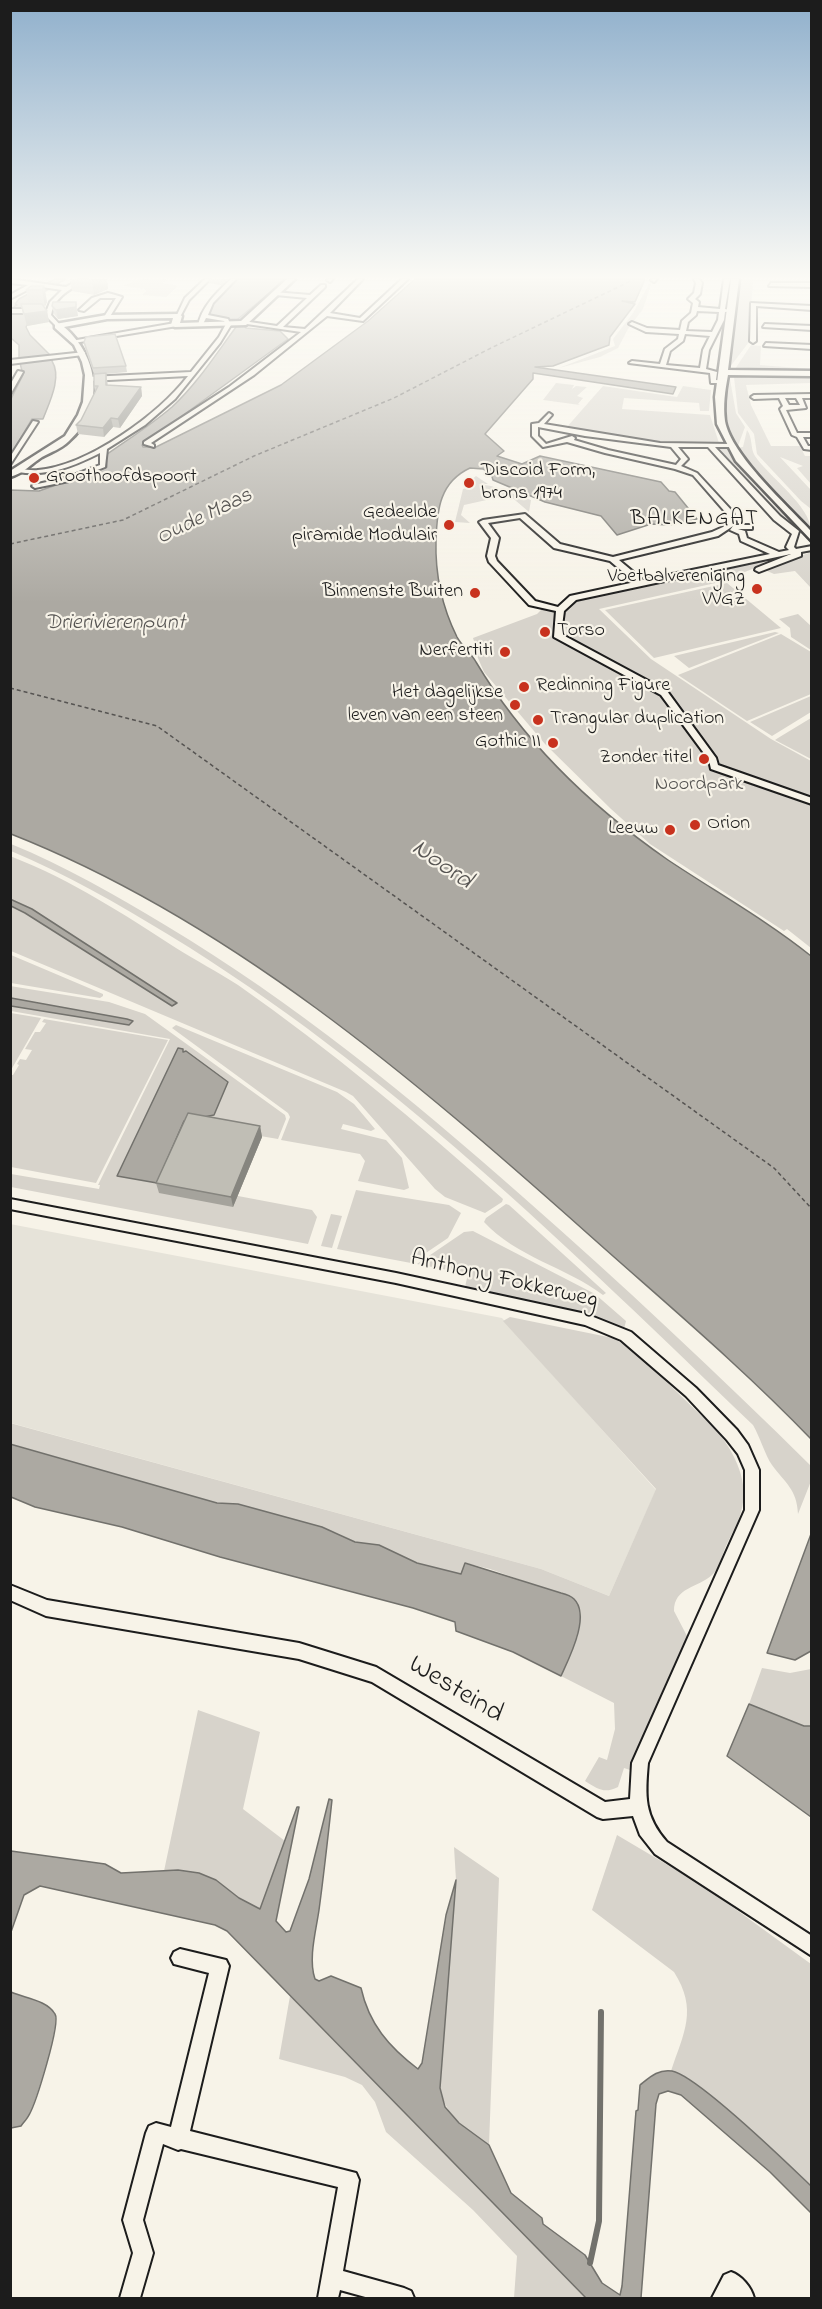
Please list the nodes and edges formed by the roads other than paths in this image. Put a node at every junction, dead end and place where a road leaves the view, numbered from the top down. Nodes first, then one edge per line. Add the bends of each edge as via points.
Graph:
1 (89, 387) edge
2 (182, 387) edge
3 (233, 387) edge
4 (720, 387) edge
5 (781, 396) junction
6 (798, 396) junction
7 (812, 396) edge
8 (754, 397) dead end
9 (787, 407) junction
10 (549, 415) dead end
11 (35, 422) dead end
12 (146, 424) junction
13 (540, 425) junction
14 (166, 429) junction
15 (561, 429) junction
16 (585, 434) junction
17 (799, 435) junction
18 (812, 435) edge
19 (567, 438) junction
20 (673, 445) junction
21 (710, 445) junction
22 (730, 445) junction
23 (152, 446) dead end
24 (812, 447) edge
25 (104, 448) junction
26 (10, 464) edge
27 (677, 467) junction
28 (19, 470) edge
29 (35, 486) dead end
30 (749, 527) dead end
31 (812, 538) edge
32 (812, 548) edge
33 (795, 551) junction
34 (777, 554) junction
35 (613, 559) junction
36 (759, 570) dead end
37 (640, 582) junction
38 (560, 610) junction
39 (812, 801) edge
40 (10, 1204) edge
41 (10, 1592) edge
42 (637, 1807) junction
43 (812, 1947) edge
44 (180, 1958) dead end
45 (178, 2140) junction
46 (332, 2278) junction
47 (130, 2298) edge
48 (328, 2298) edge
49 (404, 2298) edge
50 (722, 2298) edge
51 (744, 2298) edge

1 - 28 main road via 88,400 78,424 58,446
2 - 12 street
3 - 14 street
4 - 22 main road via 718,406
5 - 6 street
5 - 8 street
5 - 9 street
6 - 7 street
6 - 9 street via 804,407
9 - 17 street via 783,409 795,435
10 - 13 street
11 - 26 street
12 - 14 street
12 - 25 street
13 - 15 street
13 - 19 street via 535,424 535,436 545,446
14 - 23 street via 146,443
15 - 16 street
15 - 19 street
16 - 19 street
16 - 20 street
17 - 18 street
17 - 24 street via 806,448
19 - 27 street via 595,450
20 - 21 street
20 - 27 street via 685,459
21 - 22 street
21 - 33 street via 777,518 796,533 790,547
22 - 31 main road
25 - 28 street via 54,472 34,474
25 - 29 street via 103,466 67,480
26 - 28 street
27 - 35 street via 695,474 730,514 732,523 716,534
30 - 34 street via 734,530
32 - 33 street
33 - 34 street
33 - 36 street via 797,555
34 - 37 street
35 - 37 street
35 - 38 street via 557,546 522,516 483,522 495,538 493,562 532,603
37 - 38 street via 573,598
38 - 39 street via 557,635 664,693 713,760 714,767
40 - 42 street, Anthony Fokkerweg via 396,1278 586,1320 626,1336 691,1392 744,1450 752,1470 752,1510 640,1764
41 - 42 street, Westeind via 46,1608 298,1651 376,1675 603,1811
42 - 43 street via 646,1829 661,1848
44 - 45 street via 220,1966
45 - 46 street via 349,2180
45 - 47 street via 156,2133 133,2220 143,2253
46 - 48 street
46 - 49 street
50 - 51 street via 731,2282

